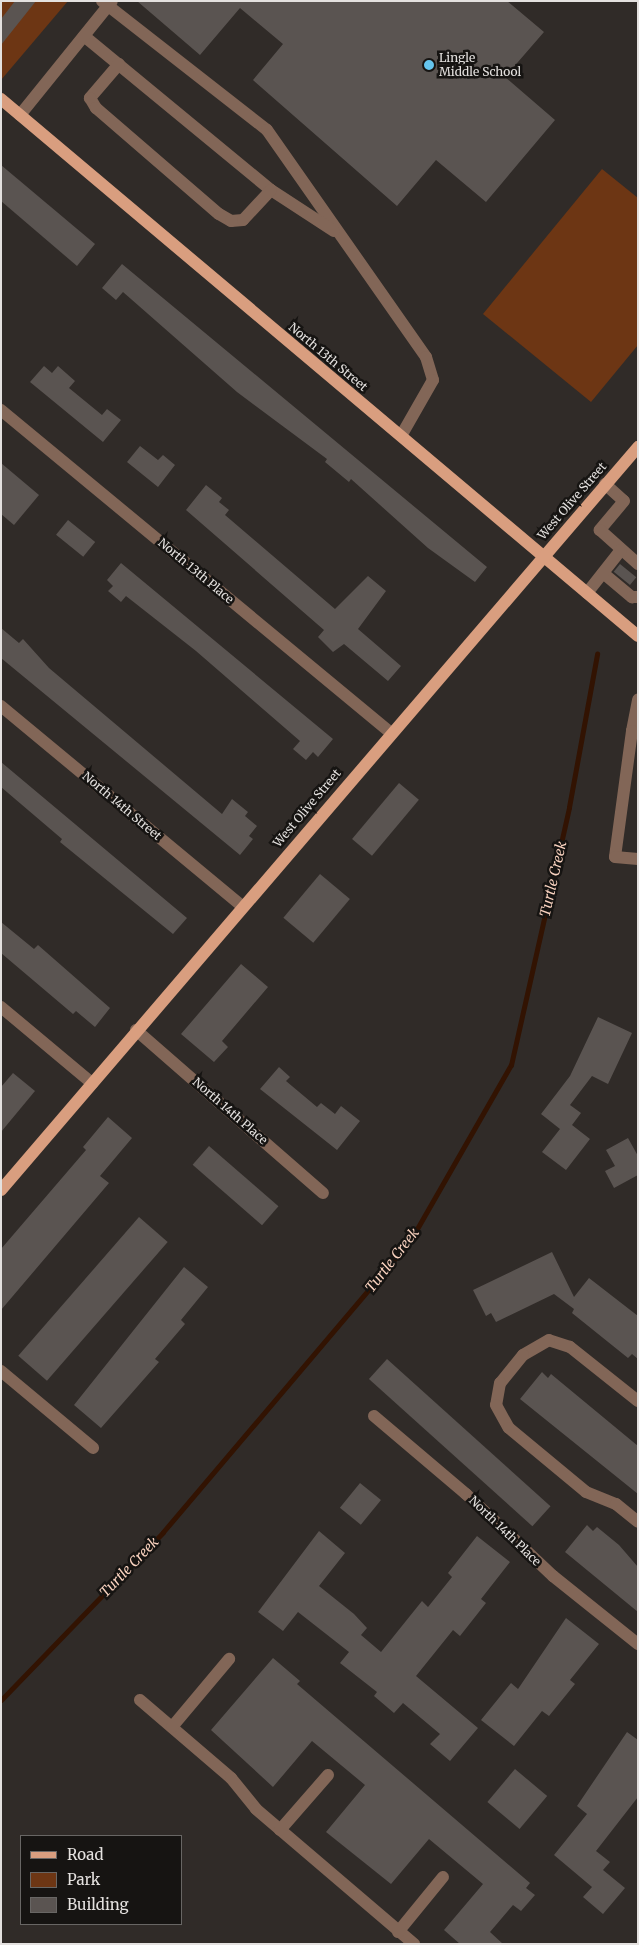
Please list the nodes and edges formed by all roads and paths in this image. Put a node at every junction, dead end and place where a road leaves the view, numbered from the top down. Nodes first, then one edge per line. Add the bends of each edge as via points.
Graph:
1 (108, 3) edge
2 (84, 36) junction
3 (119, 64) junction
4 (1, 99) edge
5 (20, 115) junction
6 (270, 190) junction
7 (341, 236) junction
8 (1, 410) edge
9 (401, 436) junction
10 (638, 447) edge
11 (605, 484) junction
12 (621, 550) junction
13 (542, 555) junction
14 (638, 564) edge
15 (603, 573) junction
16 (587, 593) junction
17 (638, 597) edge
18 (636, 632) edge
19 (638, 700) edge
20 (1, 706) edge
21 (635, 731) edge
22 (390, 732) junction
23 (638, 859) edge
24 (242, 906) junction
25 (1, 1007) edge
26 (136, 1030) junction
27 (92, 1083) junction
28 (1, 1190) edge
29 (323, 1193) dead end
30 (1, 1371) edge
31 (638, 1401) edge
32 (374, 1416) dead end
33 (93, 1448) dead end
34 (638, 1522) edge
35 (638, 1644) edge
36 (230, 1658) dead end
37 (140, 1700) dead end
38 (172, 1727) junction
39 (328, 1775) dead end
40 (280, 1830) junction
41 (443, 1877) dead end
42 (398, 1932) junction
43 (414, 1944) edge

1 - 2 street
1 - 7 street via 267,130
2 - 3 street
2 - 5 street
3 - 6 street
3 - 6 street via 90,98 96,108 219,214 231,221 243,220
4 - 5 main road, North 13th Street
5 - 9 main road, North 13th Street
6 - 7 street
7 - 9 street via 426,357 433,380
8 - 22 street, North 13th Place
9 - 13 main road, North 13th Street
10 - 11 main road, West Olive Street
11 - 12 street via 624,501 600,530
11 - 13 main road, West Olive Street
12 - 14 street
12 - 15 street
13 - 16 main road, North 13th Street
13 - 22 main road, West Olive Street
15 - 16 street
15 - 17 street via 632,597
16 - 18 main road, North 13th Street
19 - 21 street
20 - 24 street, North 14th Street
21 - 23 street via 615,856
22 - 24 main road, West Olive Street
24 - 26 main road, West Olive Street
25 - 27 street
26 - 27 main road, West Olive Street
26 - 29 street, North 14th Place
27 - 28 main road, West Olive Street
30 - 33 street
31 - 34 street via 570,1347 549,1340 523,1355 500,1383 496,1405 509,1428 586,1492 616,1504
32 - 35 street, North 14th Place via 466,1494 553,1576
36 - 38 street
37 - 38 street
38 - 40 street via 231,1778 256,1809
39 - 40 street
40 - 42 street
41 - 42 street
42 - 43 street

